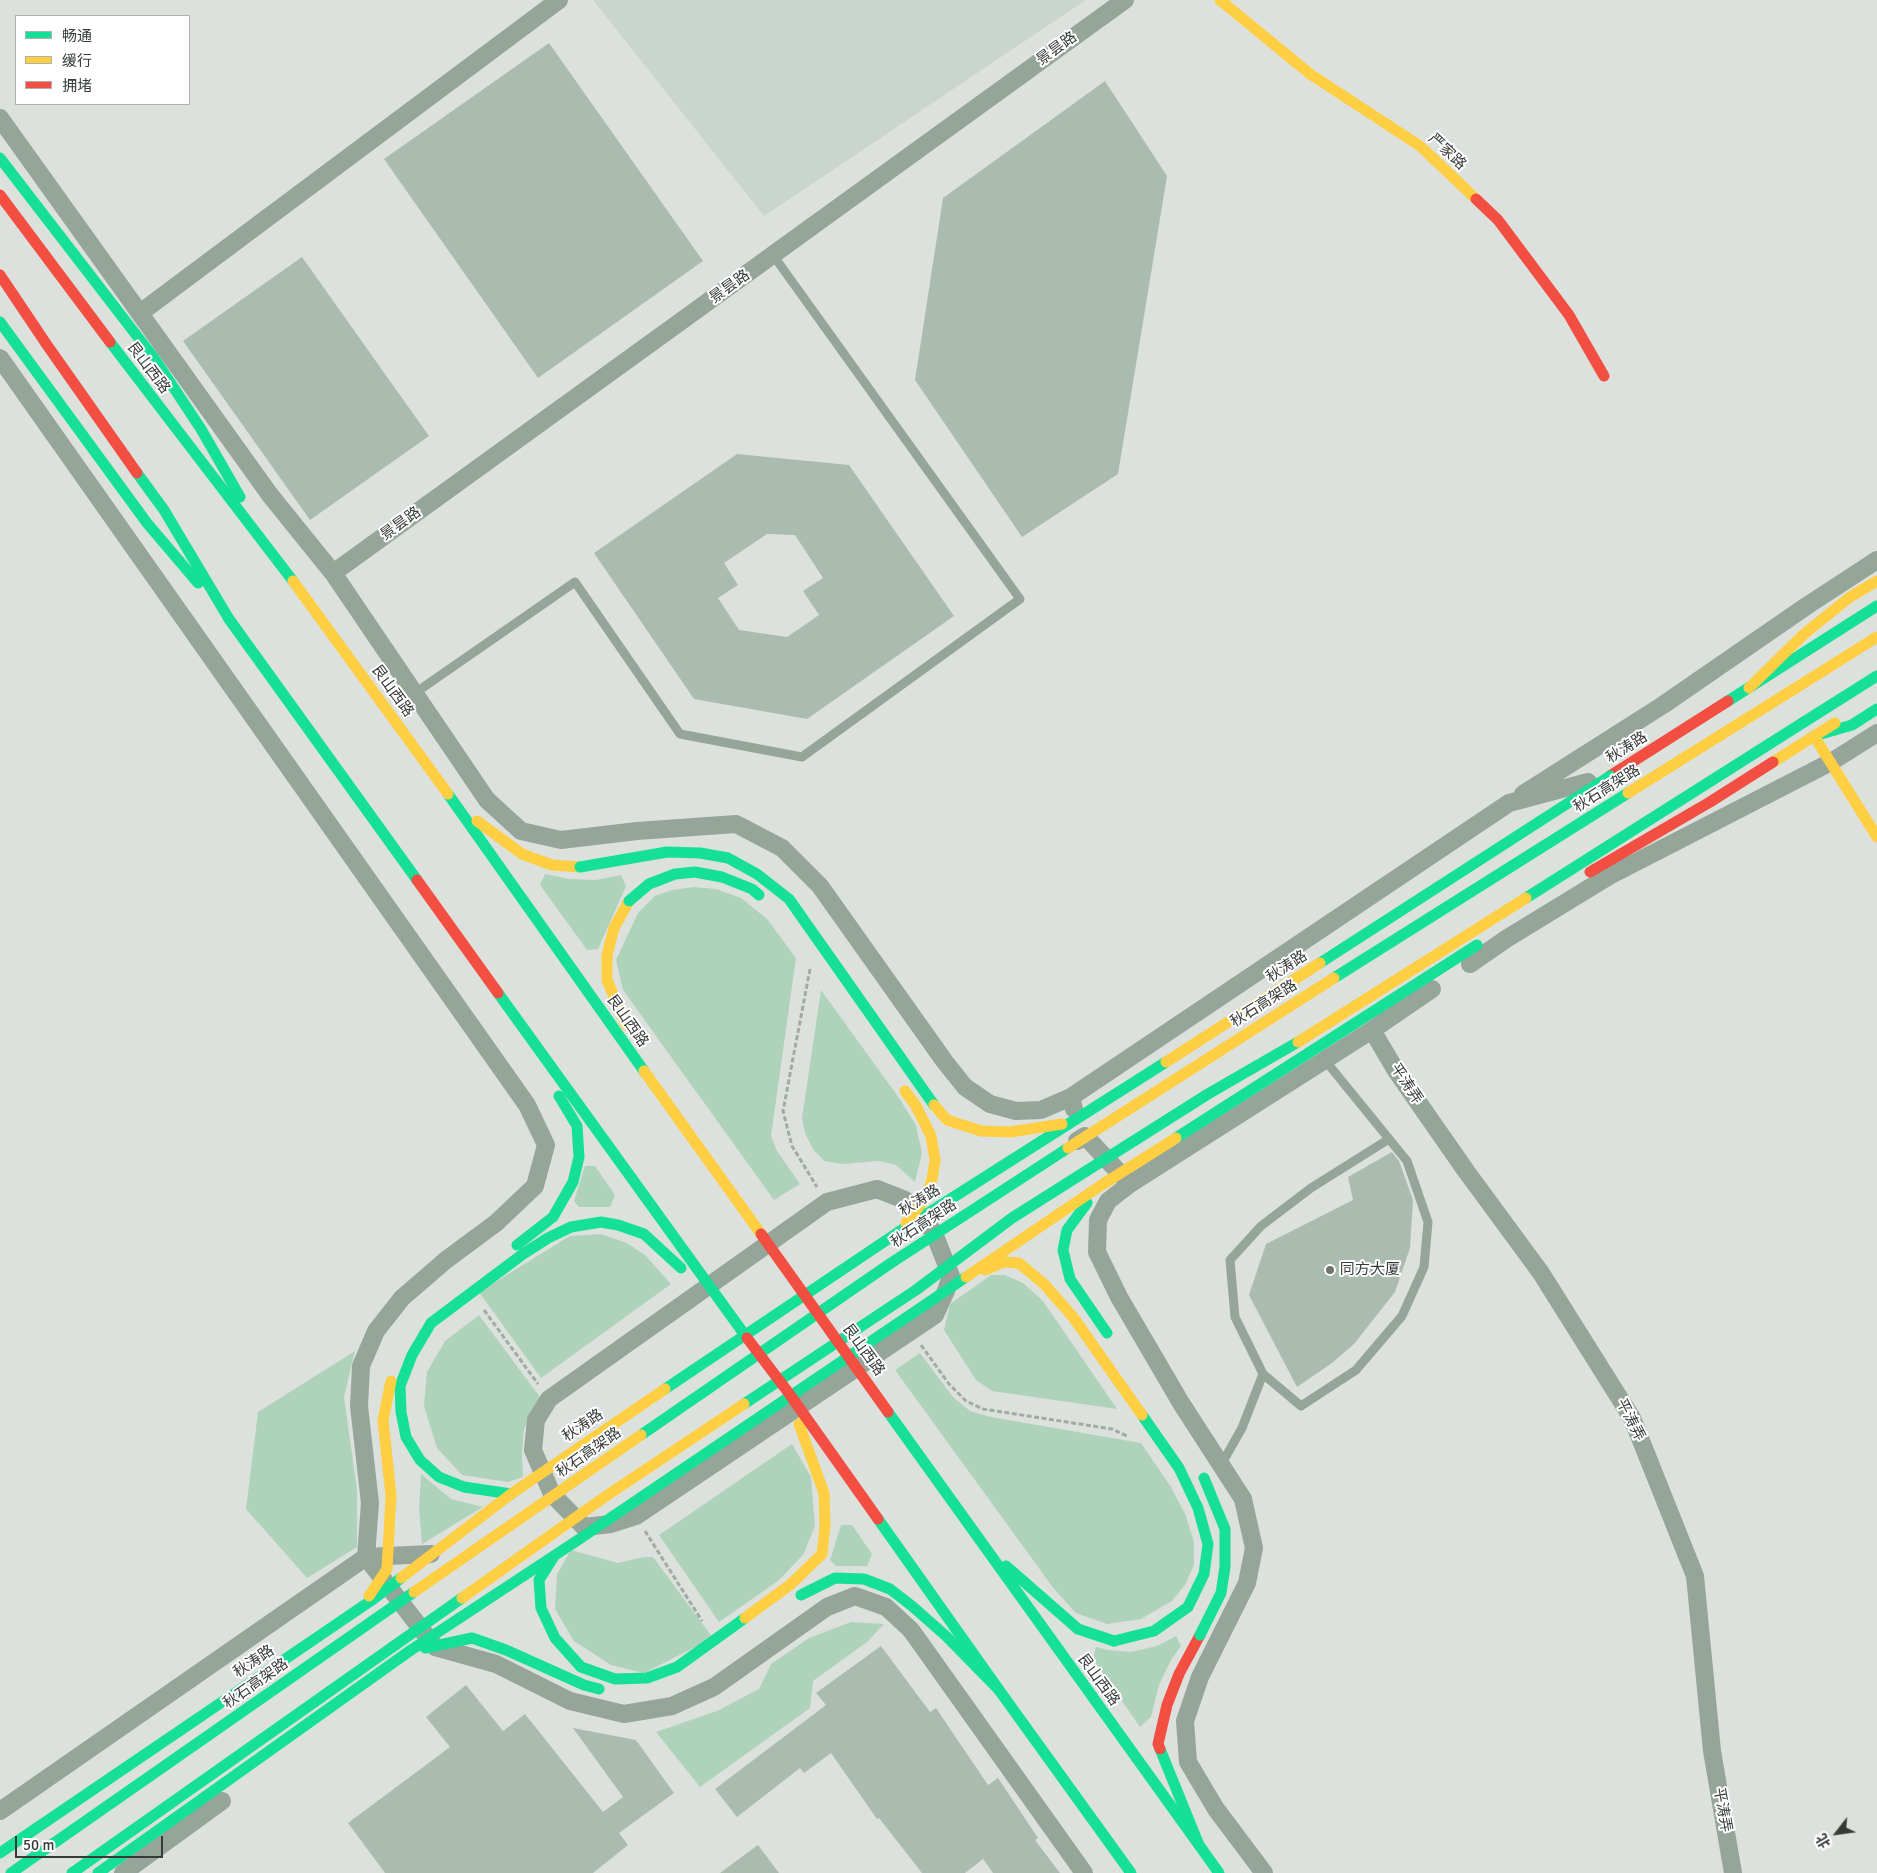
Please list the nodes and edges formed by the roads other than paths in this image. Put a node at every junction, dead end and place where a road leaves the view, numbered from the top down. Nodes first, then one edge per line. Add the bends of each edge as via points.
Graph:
1 (560, 0) edge
2 (1125, 0) edge
3 (1220, 0) edge
4 (0, 118) edge
5 (0, 158) edge
6 (0, 195) edge
7 (773, 256) junction
8 (0, 275) edge
9 (140, 313) junction
10 (0, 322) edge
11 (0, 358) edge
12 (1604, 376) dead end
13 (272, 553) junction
14 (1877, 560) edge
15 (334, 574) junction
16 (1877, 581) edge
17 (1877, 606) edge
18 (229, 619) junction
19 (1877, 637) edge
20 (1877, 676) edge
21 (1749, 688) junction
22 (415, 693) junction
23 (1877, 698) edge
24 (1877, 709) edge
25 (1877, 734) edge
26 (1814, 736) junction
27 (1831, 762) junction
28 (1610, 776) junction
29 (1509, 803) junction
30 (456, 805) junction
31 (1877, 837) edge
32 (766, 901) dead end
33 (1526, 912) dead end
34 (1509, 923) dead end
35 (486, 978) junction
36 (1372, 1030) junction
37 (1324, 1059) junction
38 (644, 1071) junction
39 (899, 1082) dead end
40 (1071, 1097) junction
41 (1080, 1129) junction
42 (1389, 1139) junction
43 (1130, 1184) junction
44 (1100, 1186) junction
45 (930, 1227) junction
46 (897, 1233) junction
47 (972, 1274) junction
48 (725, 1309) junction
49 (416, 1326) dead end
50 (1115, 1344) dead end
51 (402, 1348) dead end
52 (1264, 1374) junction
53 (788, 1392) junction
54 (1221, 1465) junction
55 (1198, 1467) dead end
56 (550, 1488) junction
57 (511, 1494) junction
58 (987, 1550) junction
59 (554, 1556) junction
60 (366, 1557) junction
61 (793, 1601) dead end
62 (361, 1608) junction
63 (435, 1646) junction
64 (411, 1650) junction
65 (999, 1690) junction
66 (613, 1693) dead end
67 (0, 1811) edge
68 (1199, 1845) junction
69 (0, 1853) edge
70 (11, 1873) edge
71 (72, 1873) edge
72 (98, 1873) edge
73 (123, 1873) edge
74 (1084, 1873) edge
75 (1130, 1873) edge
76 (1219, 1873) edge
77 (1264, 1873) edge
78 (1733, 1873) edge

1 - 9 street
2 - 7 street, 景昙路
3 - 12 main road, 严家路 via 1310,74 1420,146 1498,220 1569,315
4 - 9 street
5 - 13 main road via 154,358 201,429
6 - 13 main road, 艮山西路 via 182,439
7 - 15 street, 景昙路
7 - 22 lane via 1020,599 802,758 680,734 575,582
8 - 18 main road via 164,510
9 - 15 street via 270,496
10 - 18 main road via 147,523
11 - 60 street via 528,1105 546,1145 534,1186 496,1223 402,1298 376,1331 361,1366 359,1406 370,1503
13 - 30 main road, 艮山西路
14 - 29 street via 1663,705
15 - 22 street
16 - 21 main road via 1850,597 1804,634
17 - 21 main road, 秋涛路
18 - 35 main road, bridge
19 - 70 main road, 秋石高架路, bridge via 1191,1068 899,1258
20 - 71 main road, bridge via 1012,1218 916,1290 606,1496
21 - 28 main road, 秋涛路
22 - 40 street via 488,800 521,831 561,840 736,824 782,848 820,886 965,1087 990,1104 1016,1111 1041,1110
23 - 26 main road
24 - 26 main road via 1852,725
25 - 27 street
26 - 27 main road
26 - 33 main road
27 - 31 main road
27 - 36 street via 1609,876 1506,939
28 - 29 street
28 - 41 main road, 秋涛路, bridge
29 - 40 street
30 - 38 main road, 艮山西路
30 - 41 main road, bridge via 522,854 552,865 580,866 667,852 728,858 757,874 789,899 929,1100 947,1120 981,1131
32 - 38 main road, bridge via 737,883 695,872 675,874 649,884 629,900 614,928 607,955 607,980
34 - 44 main road, bridge
35 - 48 main road, bridge
35 - 49 main road, bridge via 577,1126 579,1157 572,1182 553,1217 427,1313
36 - 37 street
36 - 78 street, 平涛弄 via 1395,1069 1541,1273 1632,1418 1694,1576 1712,1751
37 - 42 lane
37 - 43 street
38 - 58 main road, 艮山西路, bridge
39 - 46 main road, bridge via 931,1136 935,1160 924,1200
40 - 41 street
41 - 43 street
41 - 45 street
41 - 46 main road, 秋涛路, bridge
42 - 52 lane via 1311,1188 1261,1226 1230,1260 1235,1317
42 - 52 lane via 1407,1161 1428,1222 1424,1268 1402,1316 1356,1370 1301,1406
43 - 54 street via 1108,1201 1098,1220 1097,1252 1119,1297
44 - 47 main road, bridge
44 - 50 main road, bridge via 1067,1230 1063,1250 1070,1279
45 - 56 street via 905,1200 877,1189 827,1202 549,1399 536,1420 534,1450
45 - 56 street via 951,1276 935,1315 636,1516 611,1524 584,1527
46 - 57 main road, 秋涛路, bridge
47 - 58 main road, bridge via 1004,1262 1019,1263 1044,1284 1073,1316 1179,1468 1198,1508 1208,1544 1204,1574 1188,1607 1154,1631 1114,1641 1078,1629
47 - 59 main road, bridge
48 - 53 main road, bridge
48 - 57 main road, bridge via 644,1234 600,1222 571,1227 548,1238 431,1323 412,1355 400,1386 406,1437 420,1460 439,1477 464,1487
51 - 62 main road, bridge via 383,1420 391,1496 388,1570
52 - 54 lane via 1242,1428
53 - 59 main road, bridge via 824,1493 822,1554 791,1584 677,1667 647,1678 615,1679 581,1667 555,1638 541,1608 539,1580
53 - 65 main road, bridge
54 - 77 street via 1243,1499 1254,1548 1247,1583 1200,1677 1184,1721 1188,1762 1216,1809
55 - 68 main road, bridge via 1225,1530 1225,1568 1221,1593 1178,1674 1158,1744
56 - 60 street via 448,1554
56 - 63 street via 452,1563
57 - 62 main road, 秋涛路, bridge
58 - 68 main road, 艮山西路, bridge
59 - 64 main road, bridge
60 - 63 street
60 - 67 street
61 - 65 main road, bridge via 835,1578 864,1579 890,1589 946,1636
62 - 69 main road, 秋涛路, bridge
63 - 73 street
63 - 74 street via 496,1664 570,1700 624,1714 672,1706 714,1687 827,1607 855,1596 886,1607 911,1630
64 - 66 main road, bridge via 472,1638 584,1685
64 - 72 main road
65 - 75 main road
68 - 76 main road, 艮山西路

